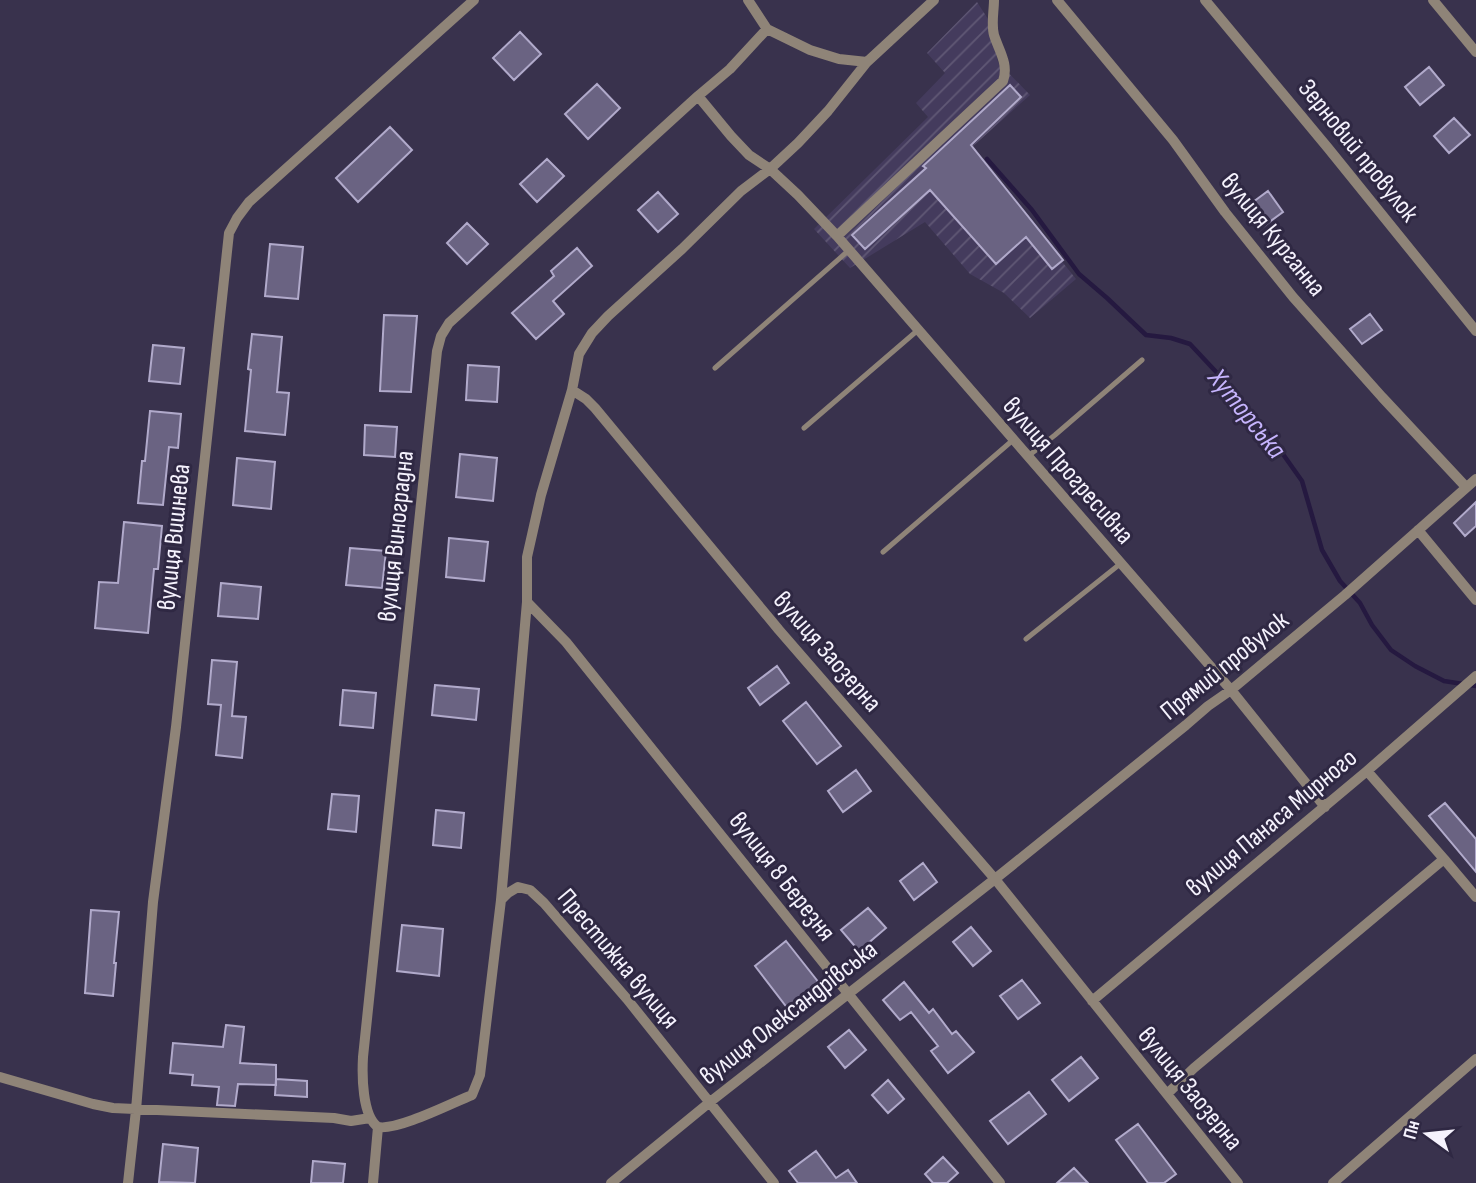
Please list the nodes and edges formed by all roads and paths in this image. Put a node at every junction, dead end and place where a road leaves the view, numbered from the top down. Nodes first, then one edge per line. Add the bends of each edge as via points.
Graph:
1 (474, 0) edge
2 (748, 0) edge
3 (934, 0) edge
4 (994, 0) edge
5 (1057, 0) edge
6 (1205, 0) edge
7 (1433, 0) edge
8 (766, 29) junction
9 (1476, 52) edge
10 (867, 62) junction
11 (698, 96) junction
12 (770, 169) junction
13 (837, 236) junction
14 (848, 251) junction
15 (918, 330) junction
16 (1476, 331) edge
17 (1142, 360) dead end
18 (715, 368) dead end
19 (572, 390) junction
20 (804, 428) dead end
21 (1013, 440) junction
22 (1027, 457) junction
23 (1476, 479) edge
24 (1466, 487) junction
25 (1418, 530) junction
26 (883, 552) dead end
27 (1121, 564) junction
28 (1476, 600) edge
29 (527, 602) junction
30 (1026, 639) dead end
31 (1470, 681) edge
32 (1231, 690) junction
33 (1367, 771) junction
34 (1325, 807) junction
35 (1444, 859) junction
36 (995, 879) junction
37 (1476, 897) edge
38 (501, 900) junction
39 (847, 994) junction
40 (1092, 1001) junction
41 (1476, 1059) edge
42 (0, 1077) edge
43 (1167, 1094) junction
44 (710, 1102) junction
45 (136, 1110) junction
46 (370, 1118) junction
47 (378, 1127) junction
48 (128, 1183) edge
49 (373, 1183) edge
50 (611, 1183) edge
51 (774, 1183) edge
52 (1000, 1183) edge
53 (1238, 1183) edge
54 (1333, 1183) edge

1 - 45 street, вулиця Вишнева via 249,202 229,233 178,713 153,902
2 - 8 street
3 - 10 street
4 - 13 street via 993,25 1004,60 1003,81
5 - 24 street, вулиця Курганна via 1173,140 1293,297
6 - 16 street, Зерновий провулок
7 - 9 street
8 - 10 street via 810,50
8 - 11 street, вулиця Виноградна
10 - 12 street via 828,111
11 - 12 street, вулиця Прогресивна via 749,155
11 - 46 street, вулиця Виноградна via 449,323 441,336 363,1057
12 - 13 street, вулиця Прогресивна
12 - 19 street via 608,316 579,354
13 - 14 street, вулиця Прогресивна
14 - 15 street, вулиця Прогресивна
14 - 18 lane
15 - 20 lane
15 - 21 street, вулиця Прогресивна
17 - 22 lane
19 - 29 street via 527,557
19 - 36 street, вулиця Заозерна via 595,408
21 - 22 street, вулиця Прогресивна
21 - 26 lane
22 - 27 street, вулиця Прогресивна
23 - 24 street, Прямий провулок
24 - 25 street, Прямий провулок
25 - 28 street
25 - 32 street, Прямий провулок
27 - 30 lane
27 - 32 street, вулиця Прогресивна
29 - 38 street
29 - 39 street, вулиця 8 Березня via 566,642
31 - 33 street, вулиця Панаса Мирного
32 - 34 street, вулиця Прогресивна
32 - 36 street, Прямий провулок
33 - 34 street, вулиця Панаса Мирного
33 - 35 street
34 - 40 street, вулиця Панаса Мирного
35 - 37 street
35 - 43 street
36 - 39 street, вулиця Олександрівська
36 - 40 street, вулиця Заозерна
38 - 44 street, Престижна вулиця via 518,887 530,890 544,903
38 - 47 street via 480,1075 472,1095 410,1121
39 - 44 street, вулиця Олександрівська
39 - 52 street, вулиця 8 Березня
40 - 43 street, вулиця Заозерна
41 - 54 street
42 - 45 street via 93,1104
43 - 53 street, вулиця Заозерна
44 - 50 street, вулиця Олександрівська
44 - 51 street, Престижна вулиця
45 - 46 street via 351,1121
45 - 48 street, вулиця Вишнева
46 - 47 street
47 - 49 street

